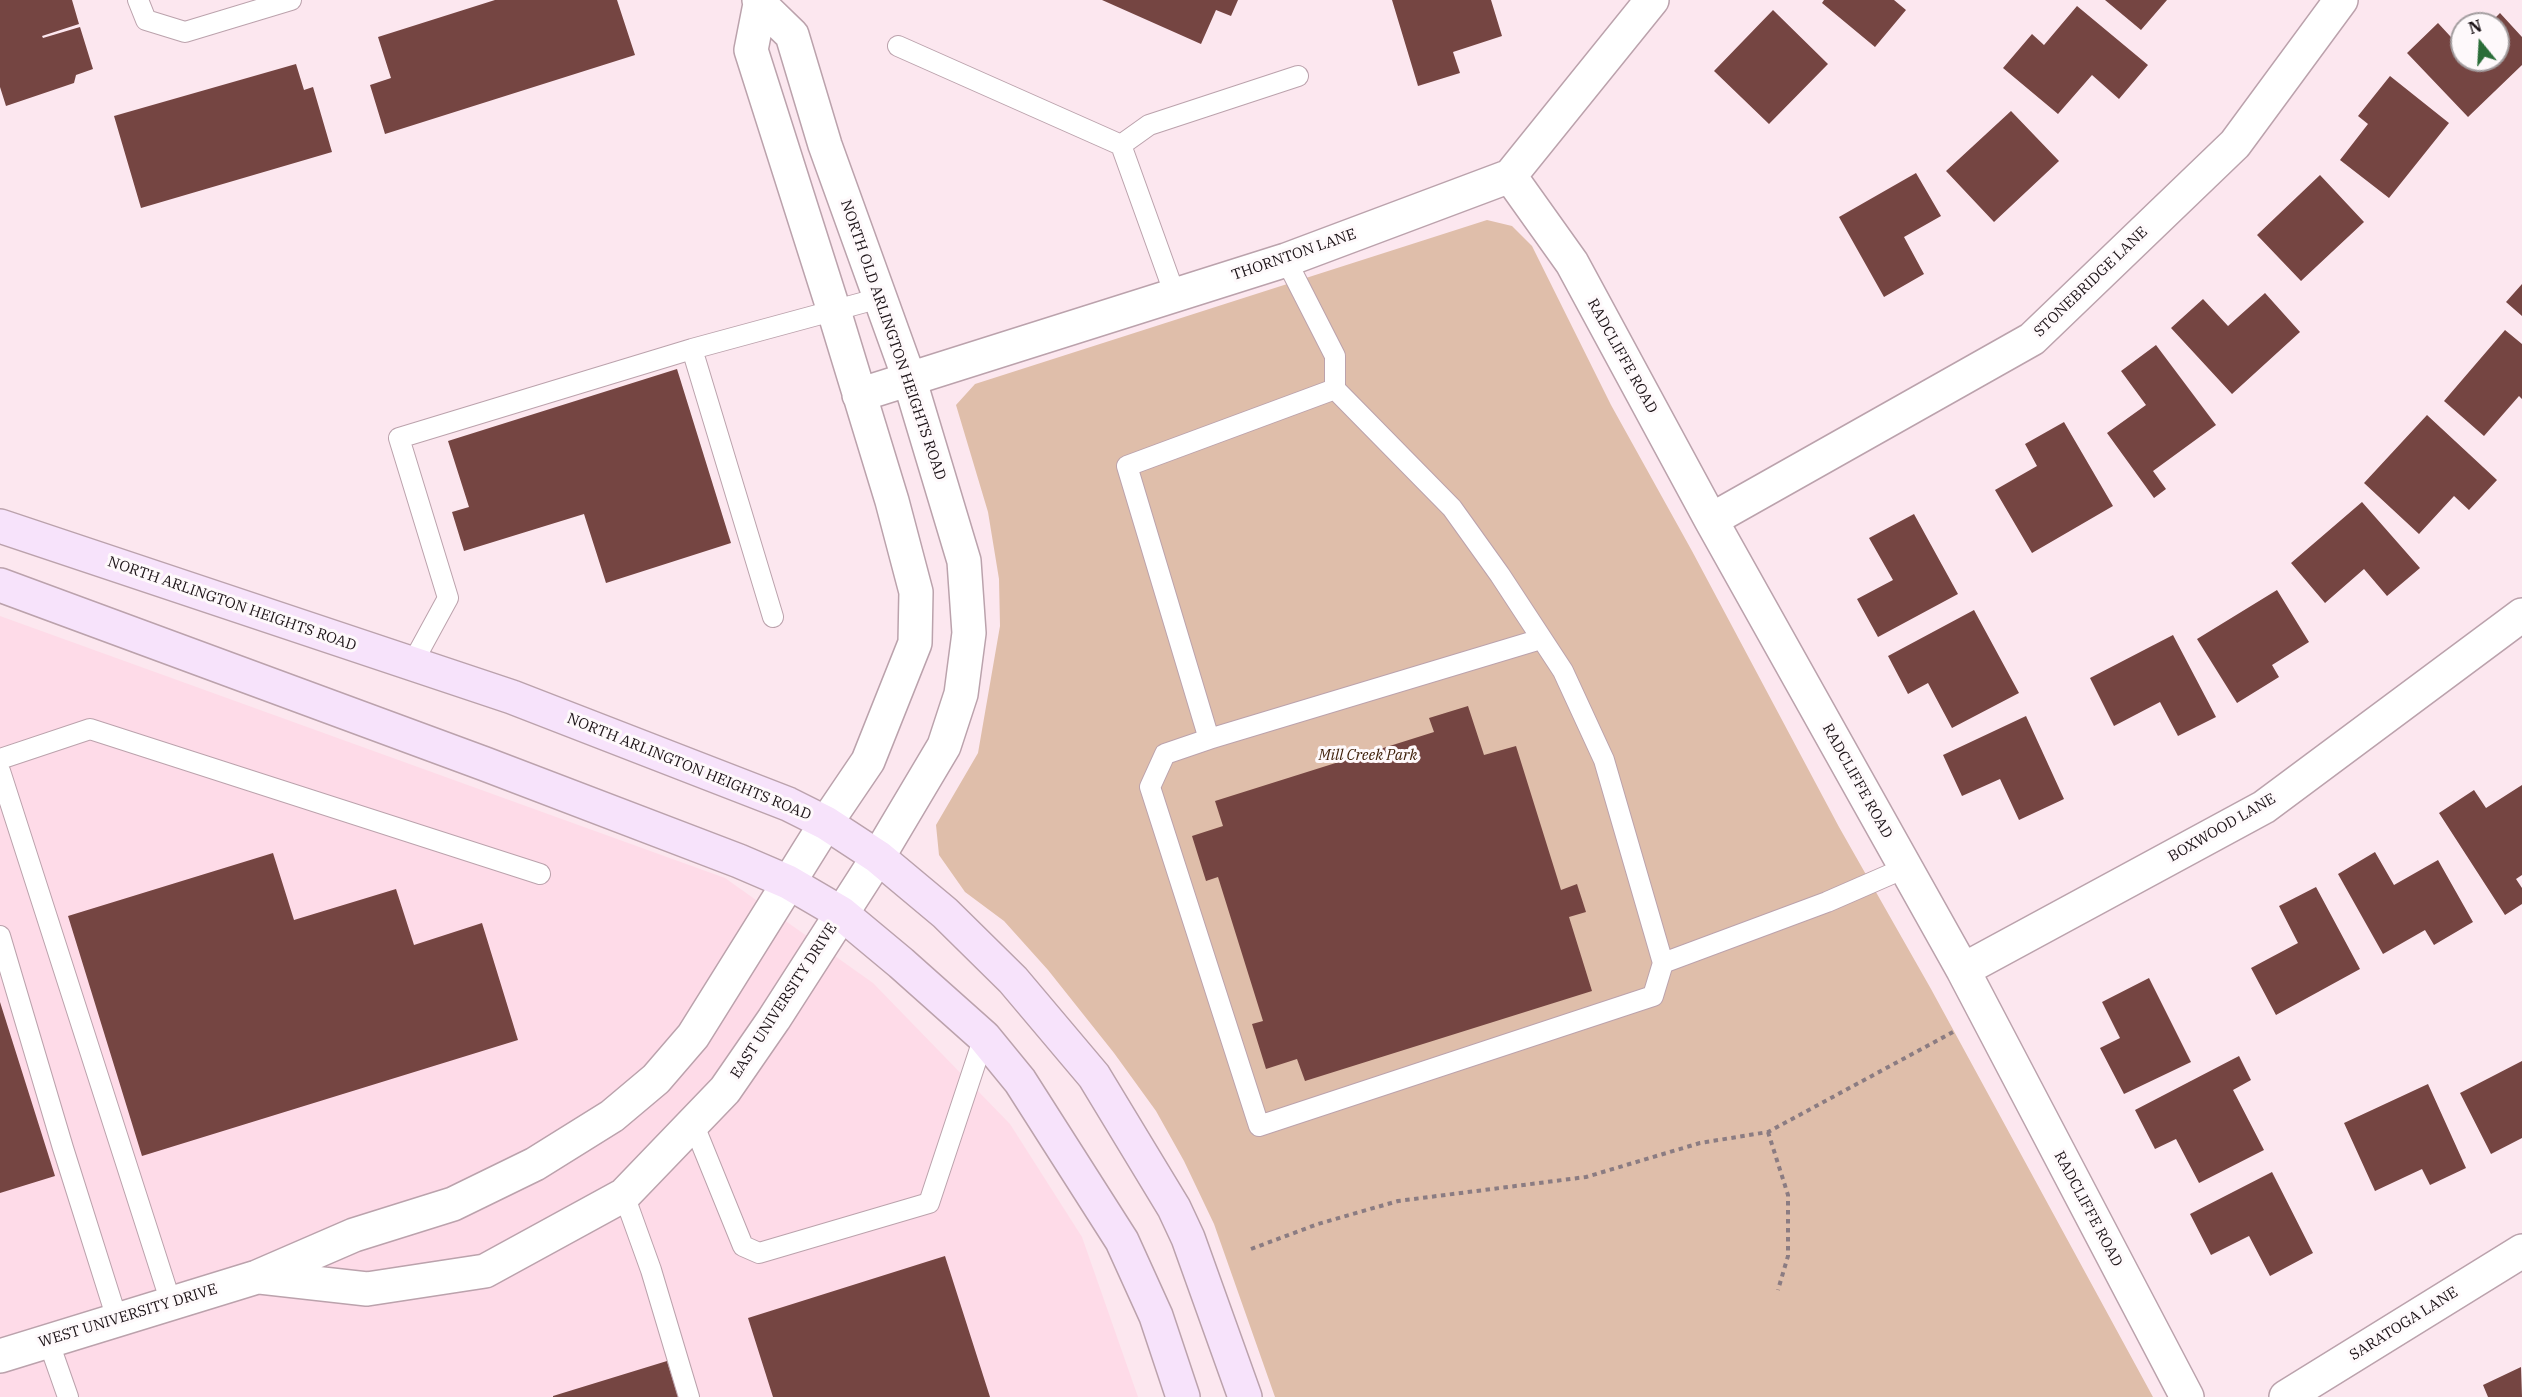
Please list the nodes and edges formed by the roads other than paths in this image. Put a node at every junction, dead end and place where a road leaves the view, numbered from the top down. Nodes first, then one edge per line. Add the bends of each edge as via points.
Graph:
1 (138, 0) edge
2 (291, 0) edge
3 (1652, 0) edge
4 (2341, 0) edge
5 (759, 2) edge
6 (898, 46) dead end
7 (1298, 76) dead end
8 (1121, 145) junction
9 (1510, 176) junction
10 (1286, 260) junction
11 (1175, 295) junction
12 (880, 298) junction
13 (834, 311) junction
14 (692, 349) junction
15 (909, 378) junction
16 (1335, 389) junction
17 (860, 395) junction
18 (1711, 520) junction
19 (0, 526) edge
20 (0, 585) edge
21 (2522, 615) edge
22 (773, 617) dead end
23 (1541, 639) junction
24 (412, 664) junction
25 (1209, 739) junction
26 (0, 759) edge
27 (0, 771) edge
28 (826, 823) junction
29 (878, 856) junction
30 (1905, 868) junction
31 (540, 874) dead end
32 (788, 882) junction
33 (841, 913) junction
34 (0, 936) edge
35 (1663, 963) junction
36 (1963, 970) junction
37 (984, 1037) junction
38 (693, 1123) junction
39 (624, 1195) junction
40 (2522, 1251) edge
41 (257, 1277) junction
42 (171, 1303) junction
43 (117, 1319) junction
44 (48, 1340) junction
45 (0, 1356) edge
46 (68, 1397) edge
47 (689, 1397) edge
48 (1183, 1397) edge
49 (1245, 1397) edge
50 (2187, 1397) edge
51 (2286, 1397) edge

1 - 2 lane via 146,20 185,32
3 - 9 street
4 - 18 street, STONEBRIDGE LANE via 2235,144 2032,339
5 - 12 street, NORTH OLD ARLINGTON HEIGHTS ROAD via 792,35 825,145
5 - 13 street, NORTH OLD ARLINGTON HEIGHTS ROAD via 751,50
6 - 8 lane
7 - 8 lane via 1149,125
8 - 11 lane
9 - 10 street, THORNTON LANE
9 - 18 street, RADCLIFFE ROAD via 1572,263
10 - 11 street, THORNTON LANE
10 - 16 lane via 1335,356
11 - 15 street, THORNTON LANE
12 - 13 lane
12 - 15 street, NORTH OLD ARLINGTON HEIGHTS ROAD
13 - 14 lane
13 - 17 street, NORTH OLD ARLINGTON HEIGHTS ROAD
14 - 22 lane
14 - 24 lane via 399,438 448,598
15 - 17 street, THORNTON LANE
15 - 29 street, NORTH OLD ARLINGTON HEIGHTS ROAD via 964,561 969,633 961,694 944,746
16 - 23 lane via 1452,508
16 - 25 lane via 1127,466
17 - 28 street, NORTH OLD ARLINGTON HEIGHTS ROAD via 916,592 915,642 867,761
18 - 30 street, RADCLIFFE ROAD
19 - 24 main road, NORTH ARLINGTON HEIGHTS ROAD
20 - 32 main road via 485,764
21 - 36 street, BOXWOOD LANE via 2264,807
23 - 25 lane
23 - 35 lane via 1563,671 1604,760
24 - 28 main road, NORTH ARLINGTON HEIGHTS ROAD via 512,697 788,804
25 - 35 lane via 1165,754 1150,787 1259,1126 1653,996
26 - 31 lane via 90,729
27 - 42 lane
28 - 29 main road, NORTH ARLINGTON HEIGHTS ROAD
28 - 32 street, NORTH OLD ARLINGTON HEIGHTS ROAD
29 - 33 street, NORTH OLD ARLINGTON HEIGHTS ROAD
29 - 49 main road, NORTH ARLINGTON HEIGHTS ROAD via 945,913 1013,980 1094,1076 1179,1218
30 - 35 lane via 1827,902
30 - 36 street, RADCLIFFE ROAD
32 - 33 main road
32 - 41 street via 693,1036 656,1079 612,1116 535,1164 453,1204 354,1235
33 - 37 main road
33 - 38 street, EAST UNIVERSITY DRIVE via 731,1081
34 - 43 lane
36 - 50 street, RADCLIFFE ROAD
37 - 38 lane via 929,1203 771,1250 759,1253 743,1246
37 - 48 main road via 1020,1081 1122,1241 1156,1316
38 - 39 street, EAST UNIVERSITY DRIVE
39 - 41 street, EAST UNIVERSITY DRIVE via 485,1271 367,1288
39 - 47 lane
40 - 51 street, SARATOGA LANE
41 - 42 street, WEST UNIVERSITY DRIVE
42 - 43 street, WEST UNIVERSITY DRIVE
43 - 44 street, WEST UNIVERSITY DRIVE
44 - 45 street, WEST UNIVERSITY DRIVE
44 - 46 lane

